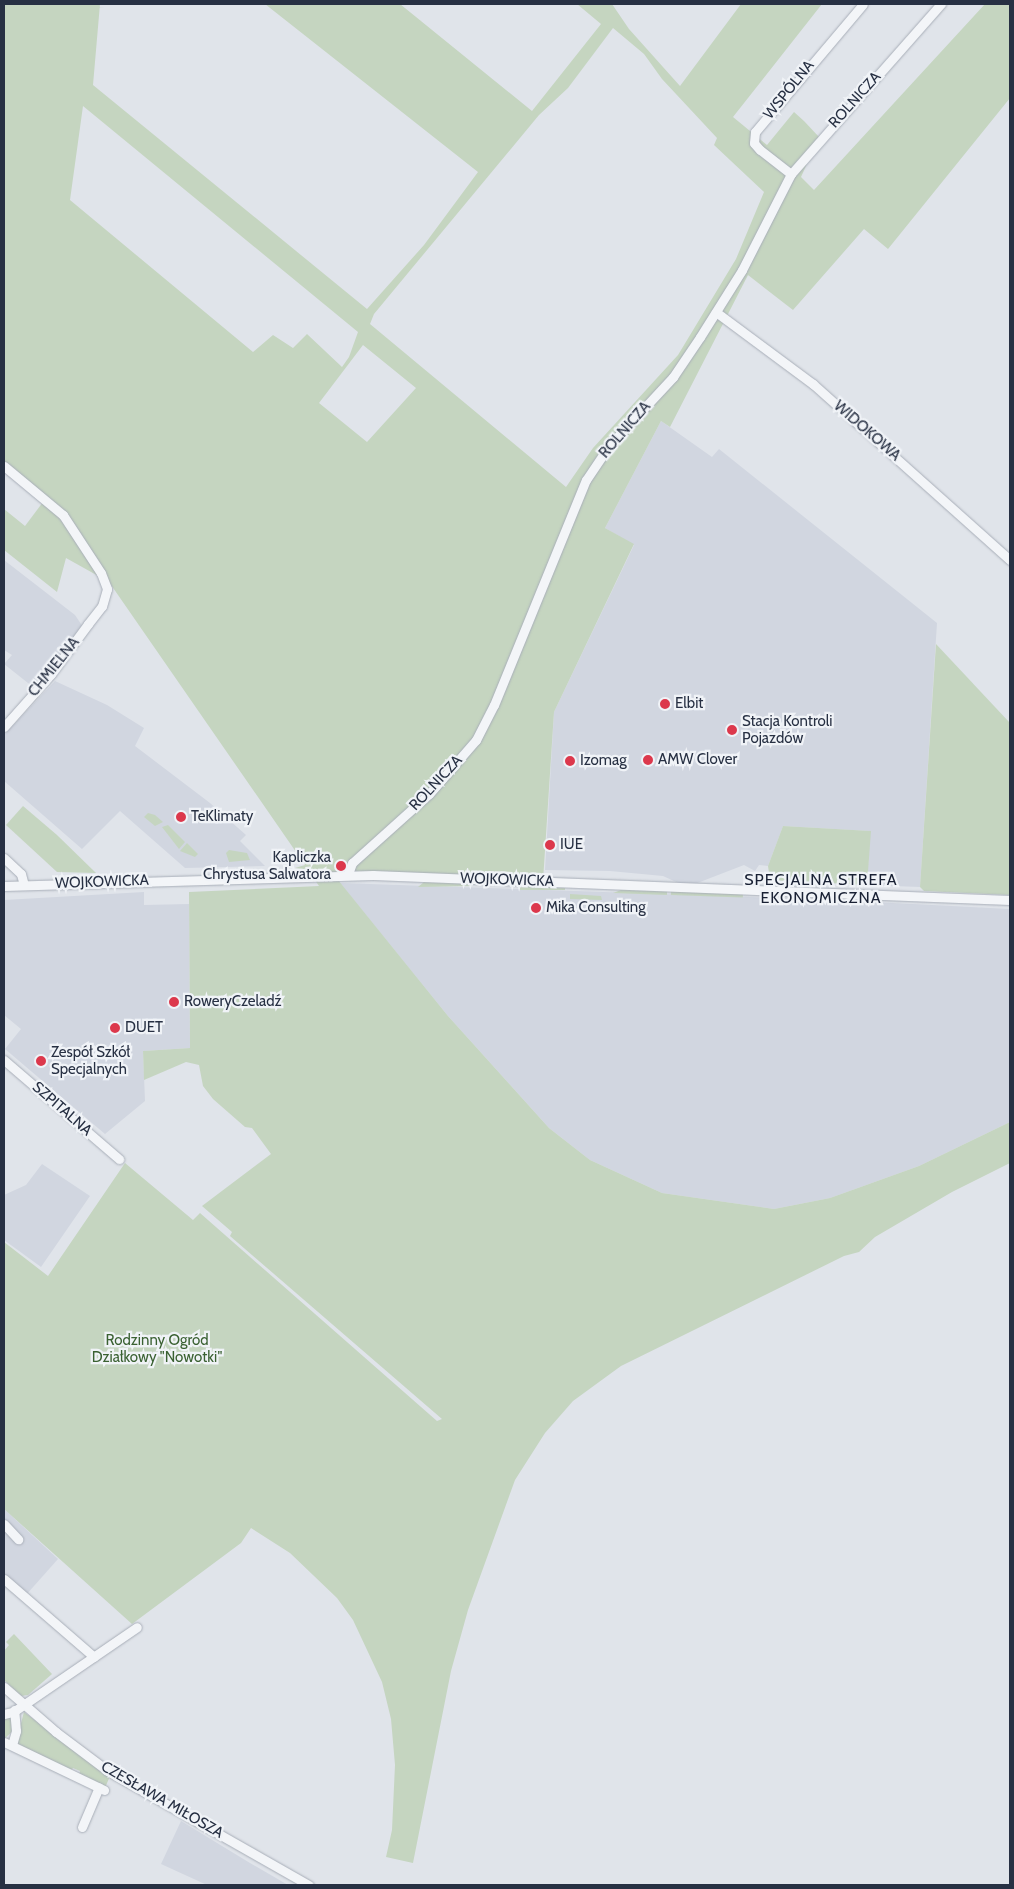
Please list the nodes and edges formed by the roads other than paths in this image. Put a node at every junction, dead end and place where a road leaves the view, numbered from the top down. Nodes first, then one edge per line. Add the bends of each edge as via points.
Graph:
1 (863, 4) edge
2 (940, 4) edge
3 (791, 174) junction
4 (716, 312) junction
5 (4, 466) edge
6 (1010, 560) edge
7 (4, 727) edge
8 (4, 858) edge
9 (348, 874) junction
10 (24, 885) junction
11 (4, 886) edge
12 (1010, 900) edge
13 (4, 1060) edge
14 (119, 1159) dead end
15 (4, 1524) edge
16 (18, 1539) dead end
17 (4, 1579) edge
18 (137, 1627) dead end
19 (94, 1657) junction
20 (4, 1687) edge
21 (23, 1704) junction
22 (14, 1710) junction
23 (4, 1714) edge
24 (8, 1744) edge
25 (82, 1827) dead end
26 (309, 1885) edge

1 - 3 street, WSPÓLNA via 755,132 754,143
2 - 3 street, ROLNICZA
3 - 4 street, ROLNICZA via 761,236
4 - 6 street, WIDOKOWA via 813,384
4 - 9 street, ROLNICZA via 673,377 608,447 586,480 494,704 476,740 429,794 352,863
5 - 7 street, CHMIELNA via 63,515 106,582 102,606 51,674
8 - 10 street via 21,874
9 - 10 street, WOJKOWICKA
9 - 12 street, WOJKOWICKA
10 - 11 street, WOJKOWICKA
13 - 14 street, SZPITALNA
15 - 16 street
17 - 19 street
18 - 19 street
19 - 21 street
20 - 21 street, CZESŁAWA MIŁOSZA
21 - 22 street
21 - 26 street, CZESŁAWA MIŁOSZA via 108,1770
22 - 23 street
22 - 24 street via 16,1731
24 - 25 street via 101,1788

